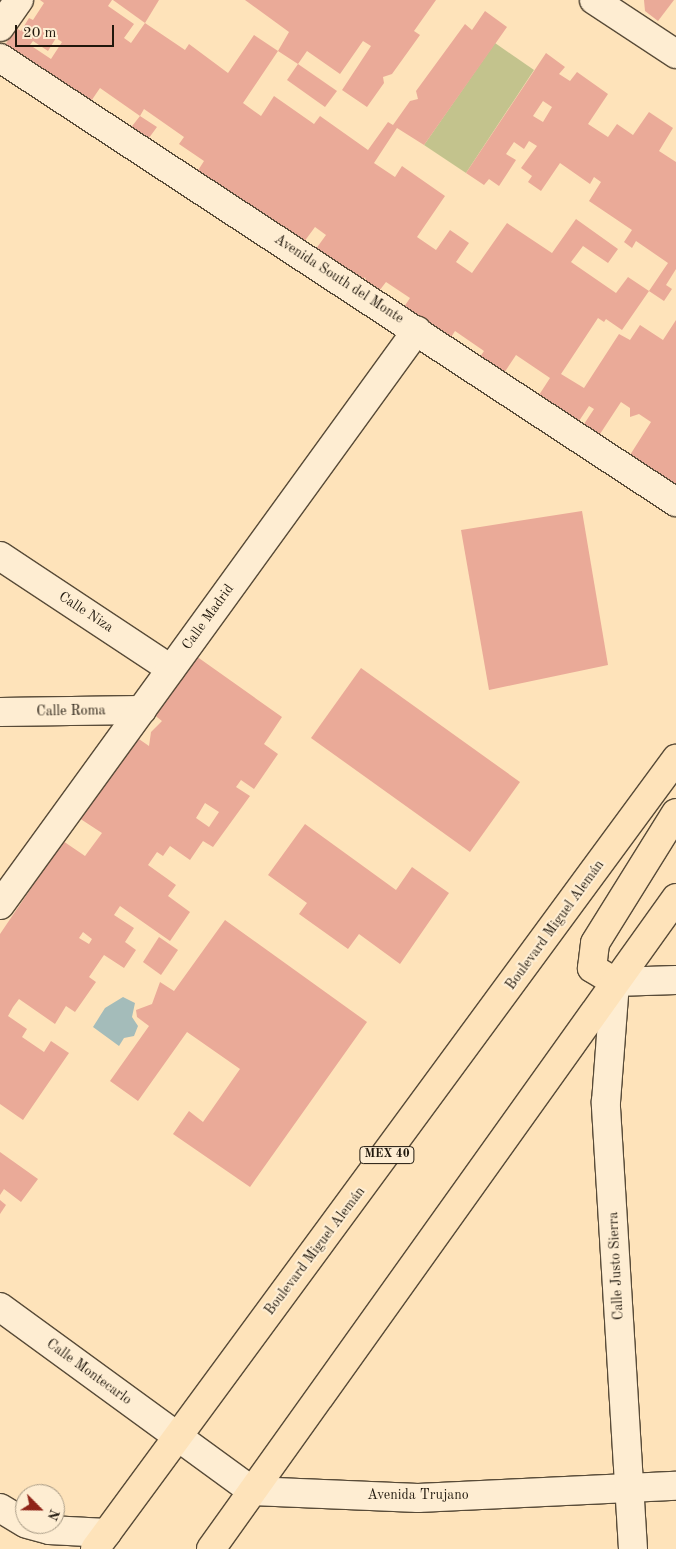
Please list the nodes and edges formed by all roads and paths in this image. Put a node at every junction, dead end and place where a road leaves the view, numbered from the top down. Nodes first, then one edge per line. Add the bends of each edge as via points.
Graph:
1 (19, 0) edge
2 (594, 0) edge
3 (0, 27) edge
4 (676, 54) edge
5 (0, 58) edge
6 (417, 330) junction
7 (676, 502) edge
8 (0, 556) edge
9 (171, 669) junction
10 (142, 710) junction
11 (0, 712) edge
12 (676, 760) edge
13 (676, 814) edge
14 (676, 898) edge
15 (0, 905) edge
16 (676, 980) edge
17 (615, 982) junction
18 (0, 1307) edge
19 (177, 1436) junction
20 (676, 1486) edge
21 (629, 1488) junction
22 (252, 1491) junction
23 (0, 1508) edge
24 (15, 1517) edge
25 (65, 1533) edge
26 (101, 1541) edge
27 (211, 1549) edge
28 (633, 1549) edge

1 - 3 street
2 - 4 street
5 - 6 street, Avenida South del Monte
6 - 7 street, Avenida South del Monte
6 - 9 street, Calle Madrid
8 - 9 street, Calle Niza
9 - 10 street, Calle Madrid
10 - 11 street, Calle Roma
10 - 15 street, Calle Madrid
12 - 19 highway, Boulevard Miguel Alemán / MEX 40
13 - 17 highway via 595,943 592,968
14 - 17 highway
16 - 17 street
17 - 21 street, Calle Justo Sierra via 606,1102
17 - 22 highway
18 - 19 street, Calle Montecarlo
19 - 22 street
19 - 26 highway, Boulevard Miguel Alemán / MEX 40
20 - 21 street, Avenida Trujano
21 - 22 street, Avenida Trujano via 418,1498
21 - 28 street, Calle Justo Sierra
22 - 27 highway
23 - 24 street
25 - 26 street

